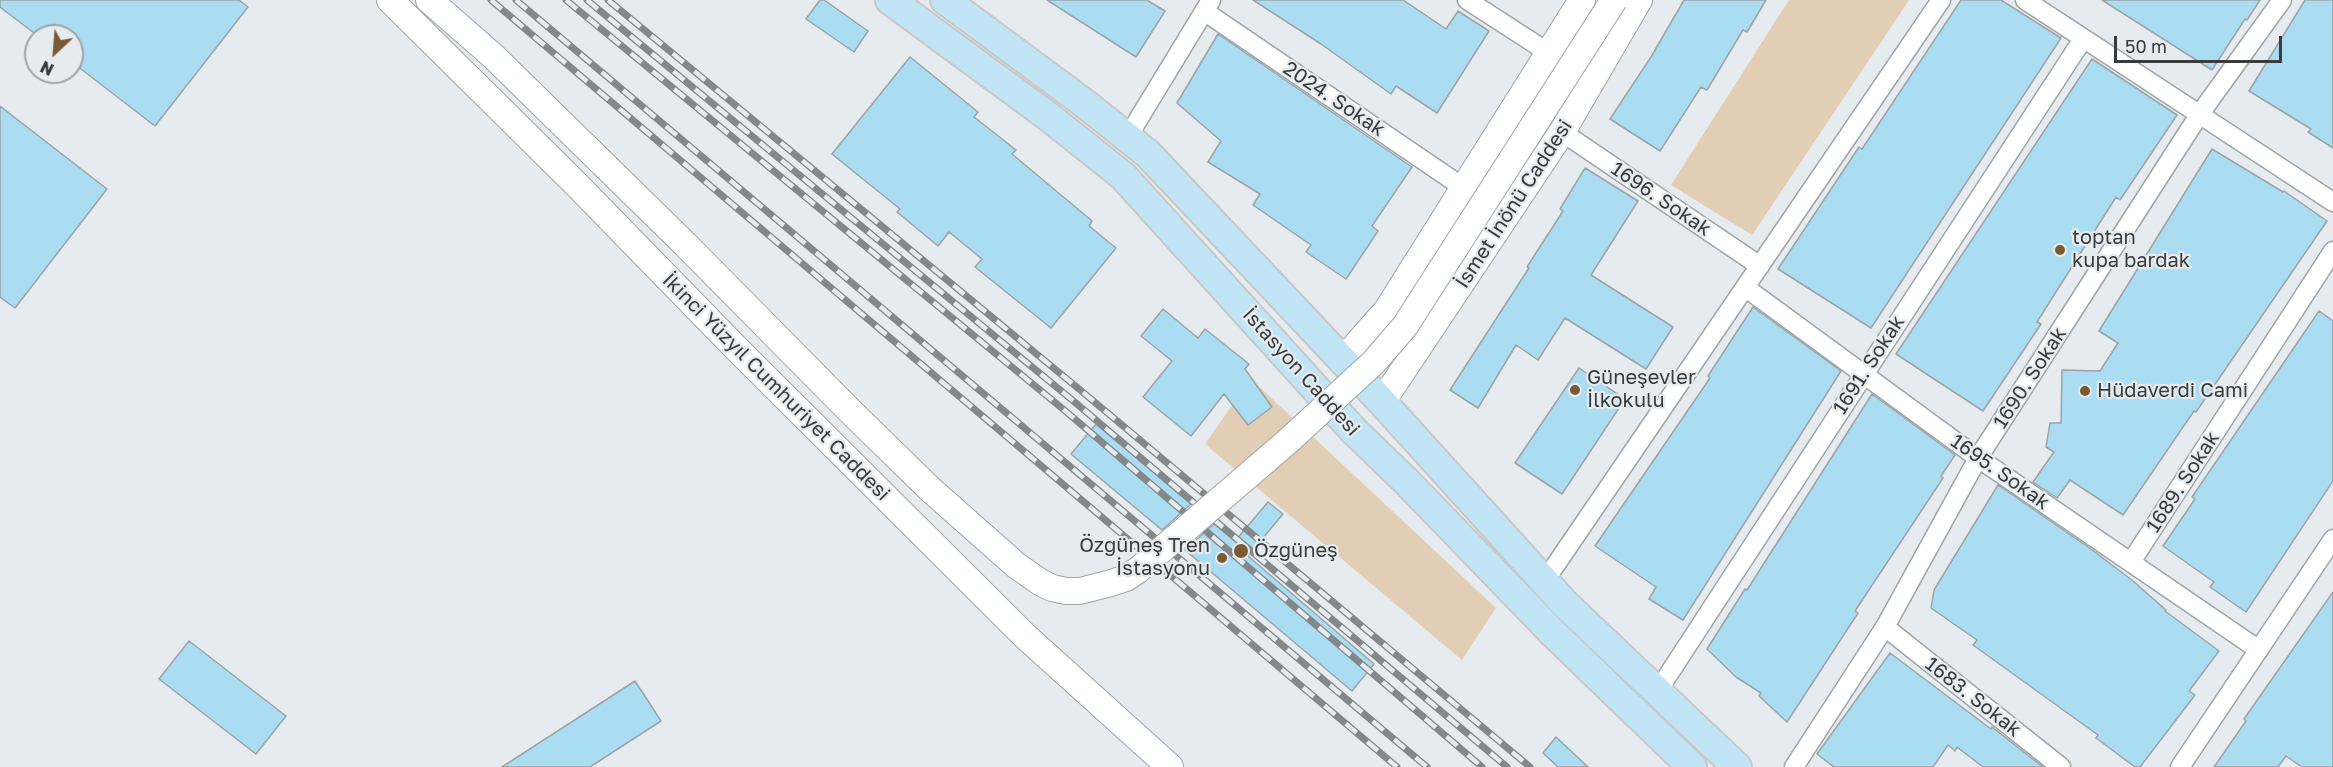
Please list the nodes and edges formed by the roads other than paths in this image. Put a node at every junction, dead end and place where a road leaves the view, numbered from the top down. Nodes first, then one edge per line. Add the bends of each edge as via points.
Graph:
1 (390, 0) edge
2 (429, 0) edge
3 (890, 0) edge
4 (1467, 0) edge
5 (1582, 0) edge
6 (1614, 0) edge
7 (1639, 0) edge
8 (1941, 0) edge
9 (2025, 0) edge
10 (2282, 0) edge
11 (962, 5) edge
12 (1207, 6) edge
13 (2083, 39) junction
14 (1549, 53) junction
15 (2199, 115) junction
16 (1562, 132) junction
17 (1127, 138) junction
18 (1464, 188) junction
19 (2333, 202) edge
20 (2333, 251) edge
21 (1760, 266) junction
22 (1746, 288) junction
23 (1342, 361) junction
24 (1863, 373) junction
25 (1314, 387) junction
26 (1382, 402) junction
27 (1354, 431) junction
28 (1978, 458) junction
29 (2331, 548) edge
30 (2131, 562) junction
31 (1544, 582) junction
32 (1885, 627) junction
33 (2259, 650) junction
34 (1657, 692) junction
35 (1170, 767) edge
36 (1692, 767) edge
37 (1737, 767) edge
38 (1794, 767) edge
39 (2061, 767) edge
40 (2180, 767) edge

1 - 35 main road, İkinci Yüzyıl Cumhuriyet Caddesi via 1025,636
2 - 6 main road, bridge via 493,56 931,490 1017,566 1040,582 1066,591 1111,583 1138,570 1374,362 1405,326
3 - 25 main road, İstasyon Caddesi via 1050,117 1123,176
4 - 14 street
5 - 14 main road
7 - 16 main road, İsmet İnönü Caddesi
8 - 21 street
9 - 13 street
10 - 15 street, 1690. Sokak
11 - 17 main road, İstasyon Caddesi
12 - 17 street
12 - 18 street, 2024. Sokak
13 - 15 street
13 - 24 street, 1691. Sokak
14 - 18 main road
15 - 19 street
15 - 28 street, 1690. Sokak
16 - 21 street, 1696. Sokak
16 - 26 main road, İsmet İnönü Caddesi
17 - 23 main road, İstasyon Caddesi via 1148,154
18 - 23 main road via 1387,310
20 - 30 street, 1689. Sokak
21 - 22 street
22 - 24 street, 1695. Sokak
22 - 31 street
23 - 25 main road
23 - 26 main road, İstasyon Caddesi
24 - 28 street, 1695. Sokak
24 - 34 street, 1691. Sokak
25 - 27 main road, İstasyon Caddesi
26 - 27 main road
26 - 31 main road, İstasyon Caddesi
27 - 36 main road, İstasyon Caddesi
28 - 30 street, 1695. Sokak
28 - 32 street, 1690. Sokak
29 - 33 street
30 - 33 street, 1695. Sokak
31 - 34 main road, İstasyon Caddesi
32 - 38 street, 1690. Sokak
32 - 39 street, 1683. Sokak
33 - 40 street
34 - 37 main road, İstasyon Caddesi

